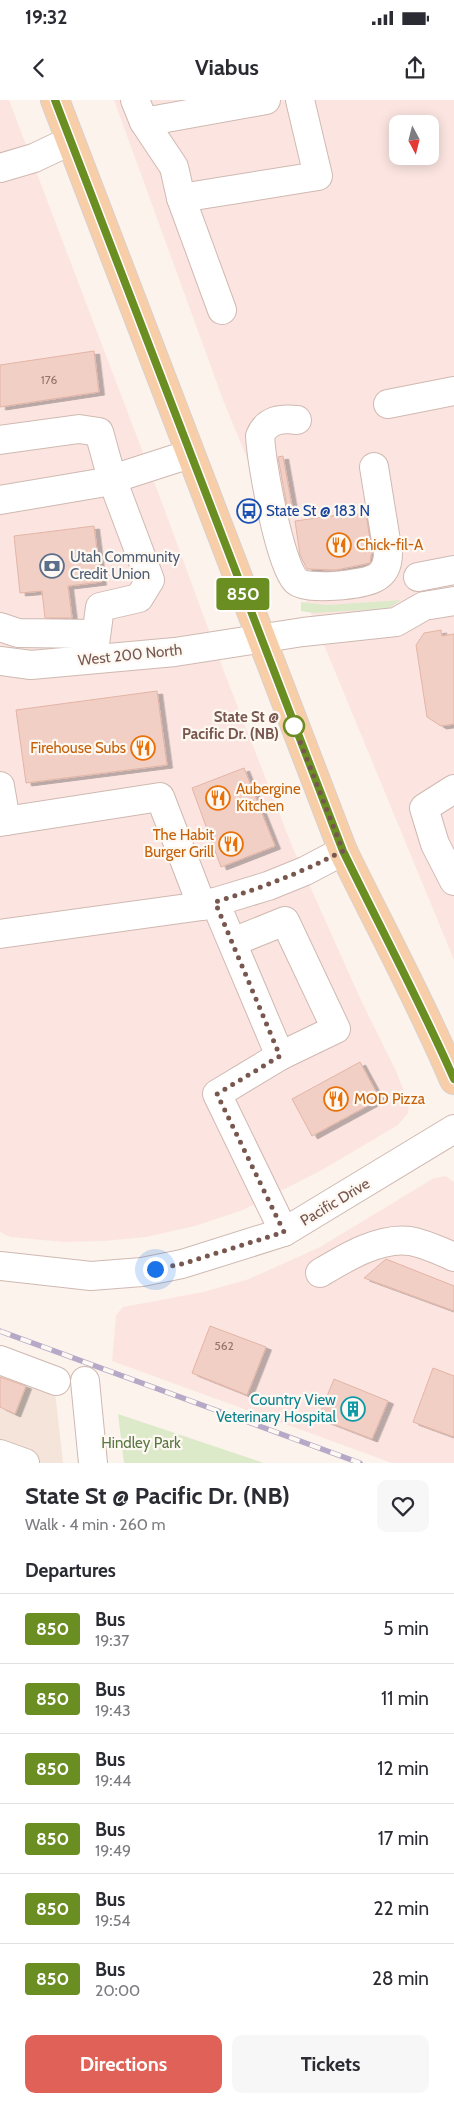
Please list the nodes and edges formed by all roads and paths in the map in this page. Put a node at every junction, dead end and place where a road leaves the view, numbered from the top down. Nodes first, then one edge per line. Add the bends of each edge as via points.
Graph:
1 (55, 100) edge
2 (266, 100) edge
3 (300, 100) edge
4 (140, 111) edge
5 (70, 141) junction
6 (0, 168) edge
7 (181, 198) junction
8 (222, 310) dead end
9 (454, 391) edge
10 (388, 404) dead end
11 (296, 420) dead end
12 (0, 440) edge
13 (190, 454) junction
14 (374, 467) dead end
15 (112, 479) junction
16 (0, 500) edge
17 (454, 570) edge
18 (418, 577) dead end
19 (454, 601) edge
20 (0, 627) edge
21 (260, 638) junction
22 (95, 647) junction
23 (0, 660) edge
24 (0, 786) edge
25 (454, 789) edge
26 (3, 821) edge
27 (343, 851) junction
28 (454, 881) edge
29 (209, 904) junction
30 (0, 934) edge
31 (233, 942) junction
32 (280, 1056) junction
33 (454, 1080) edge
34 (454, 1129) edge
35 (284, 1232) junction
36 (454, 1257) edge
37 (0, 1266) edge
38 (320, 1273) dead end
39 (0, 1360) edge
40 (56, 1381) dead end
41 (85, 1382) dead end
42 (0, 1454) edge
43 (25, 1463) edge
44 (93, 1463) edge

1 - 5 main road
2 - 4 street
3 - 7 street via 318,176
4 - 7 street via 174,167
5 - 6 street via 34,158
5 - 13 main road
7 - 8 street
9 - 10 street
11 - 14 street via 271,421 260,436 275,524 292,574 298,582 309,586 336,586 375,578 384,570 388,563
12 - 15 street via 79,429 99,432
13 - 15 street
13 - 21 main road
15 - 16 street
15 - 22 street via 150,580 139,598 100,607
17 - 18 street
19 - 21 street, West 200 North via 424,606 396,622
20 - 22 street
21 - 22 street, West 200 North via 175,652
21 - 27 main road
22 - 23 street, West 200 North via 31,665
24 - 26 street
25 - 28 street via 424,808 435,844
26 - 29 street via 160,797
27 - 29 street via 268,886
27 - 33 main road via 433,1030
29 - 30 street
29 - 31 street
31 - 32 street
31 - 32 street via 285,921 336,1029
32 - 35 street via 217,1094
34 - 35 street, Pacific Drive
35 - 37 street, Pacific Drive via 182,1264 142,1272 91,1276
36 - 38 street via 410,1241 382,1243 351,1254
39 - 40 street
41 - 44 street
42 - 43 street

